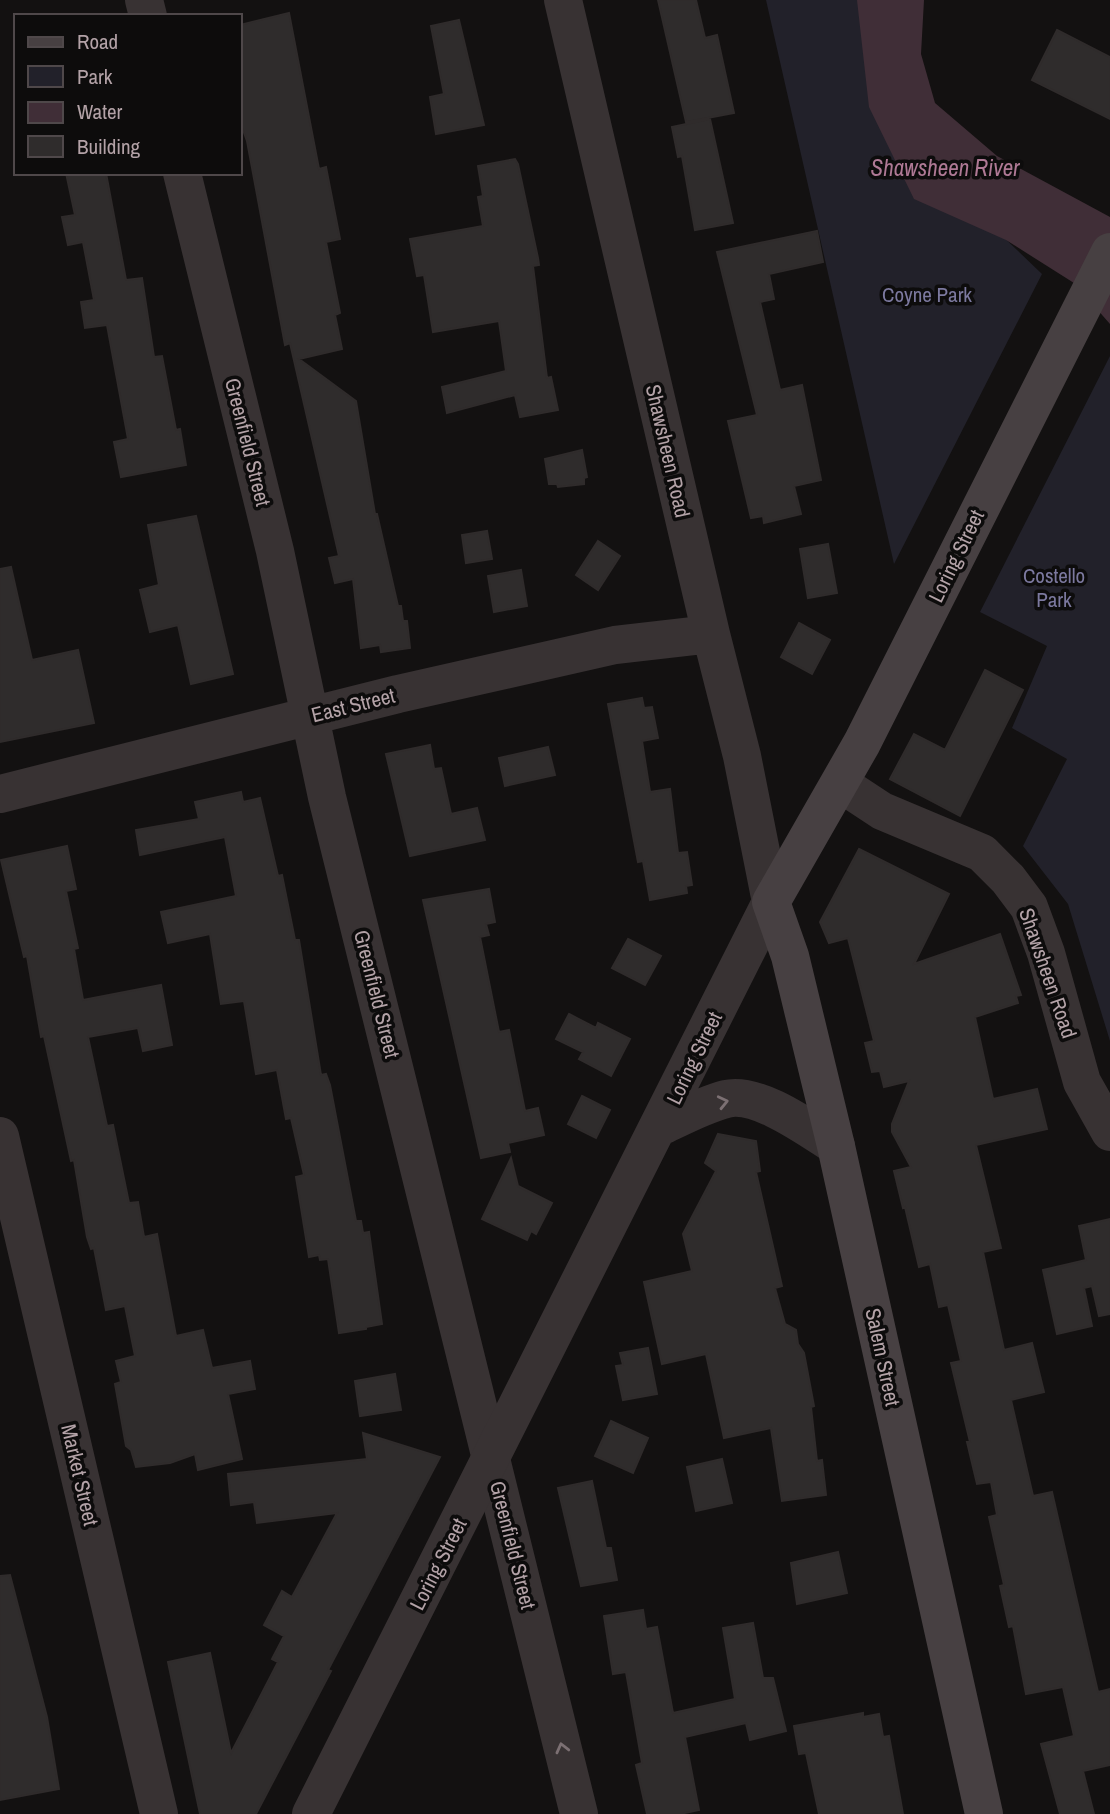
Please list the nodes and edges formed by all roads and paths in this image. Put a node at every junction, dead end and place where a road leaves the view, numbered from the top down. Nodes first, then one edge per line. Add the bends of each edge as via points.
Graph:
1 (563, 0) edge
2 (182, 175) edge
3 (1110, 252) edge
4 (711, 634) junction
5 (310, 716) junction
6 (841, 784) junction
7 (0, 794) edge
8 (771, 902) junction
9 (660, 1127) junction
10 (1110, 1132) edge
11 (0, 1136) edge
12 (836, 1146) junction
13 (492, 1459) junction
14 (159, 1814) edge
15 (311, 1814) edge
16 (579, 1814) edge
17 (984, 1814) edge

1 - 4 street, Shawsheen Road
2 - 5 street, Greenfield Street via 275,551
3 - 6 main road, Loring Street
4 - 5 street, East Street via 615,645
4 - 8 street, Shawsheen Road via 742,756
5 - 7 street, East Street
5 - 13 street, Greenfield Street
6 - 8 main road, Loring Street
6 - 10 street, Shawsheen Road via 882,811 982,853 1008,879 1029,907 1082,1082
8 - 9 street, Loring Street
8 - 12 main road, Salem Street via 790,956
9 -> 12 street via 729,1098 783,1113
9 - 13 street, Loring Street
11 - 14 street, Market Street
12 - 17 main road, Salem Street
13 - 15 street, Loring Street
16 -> 13 street, Greenfield Street

